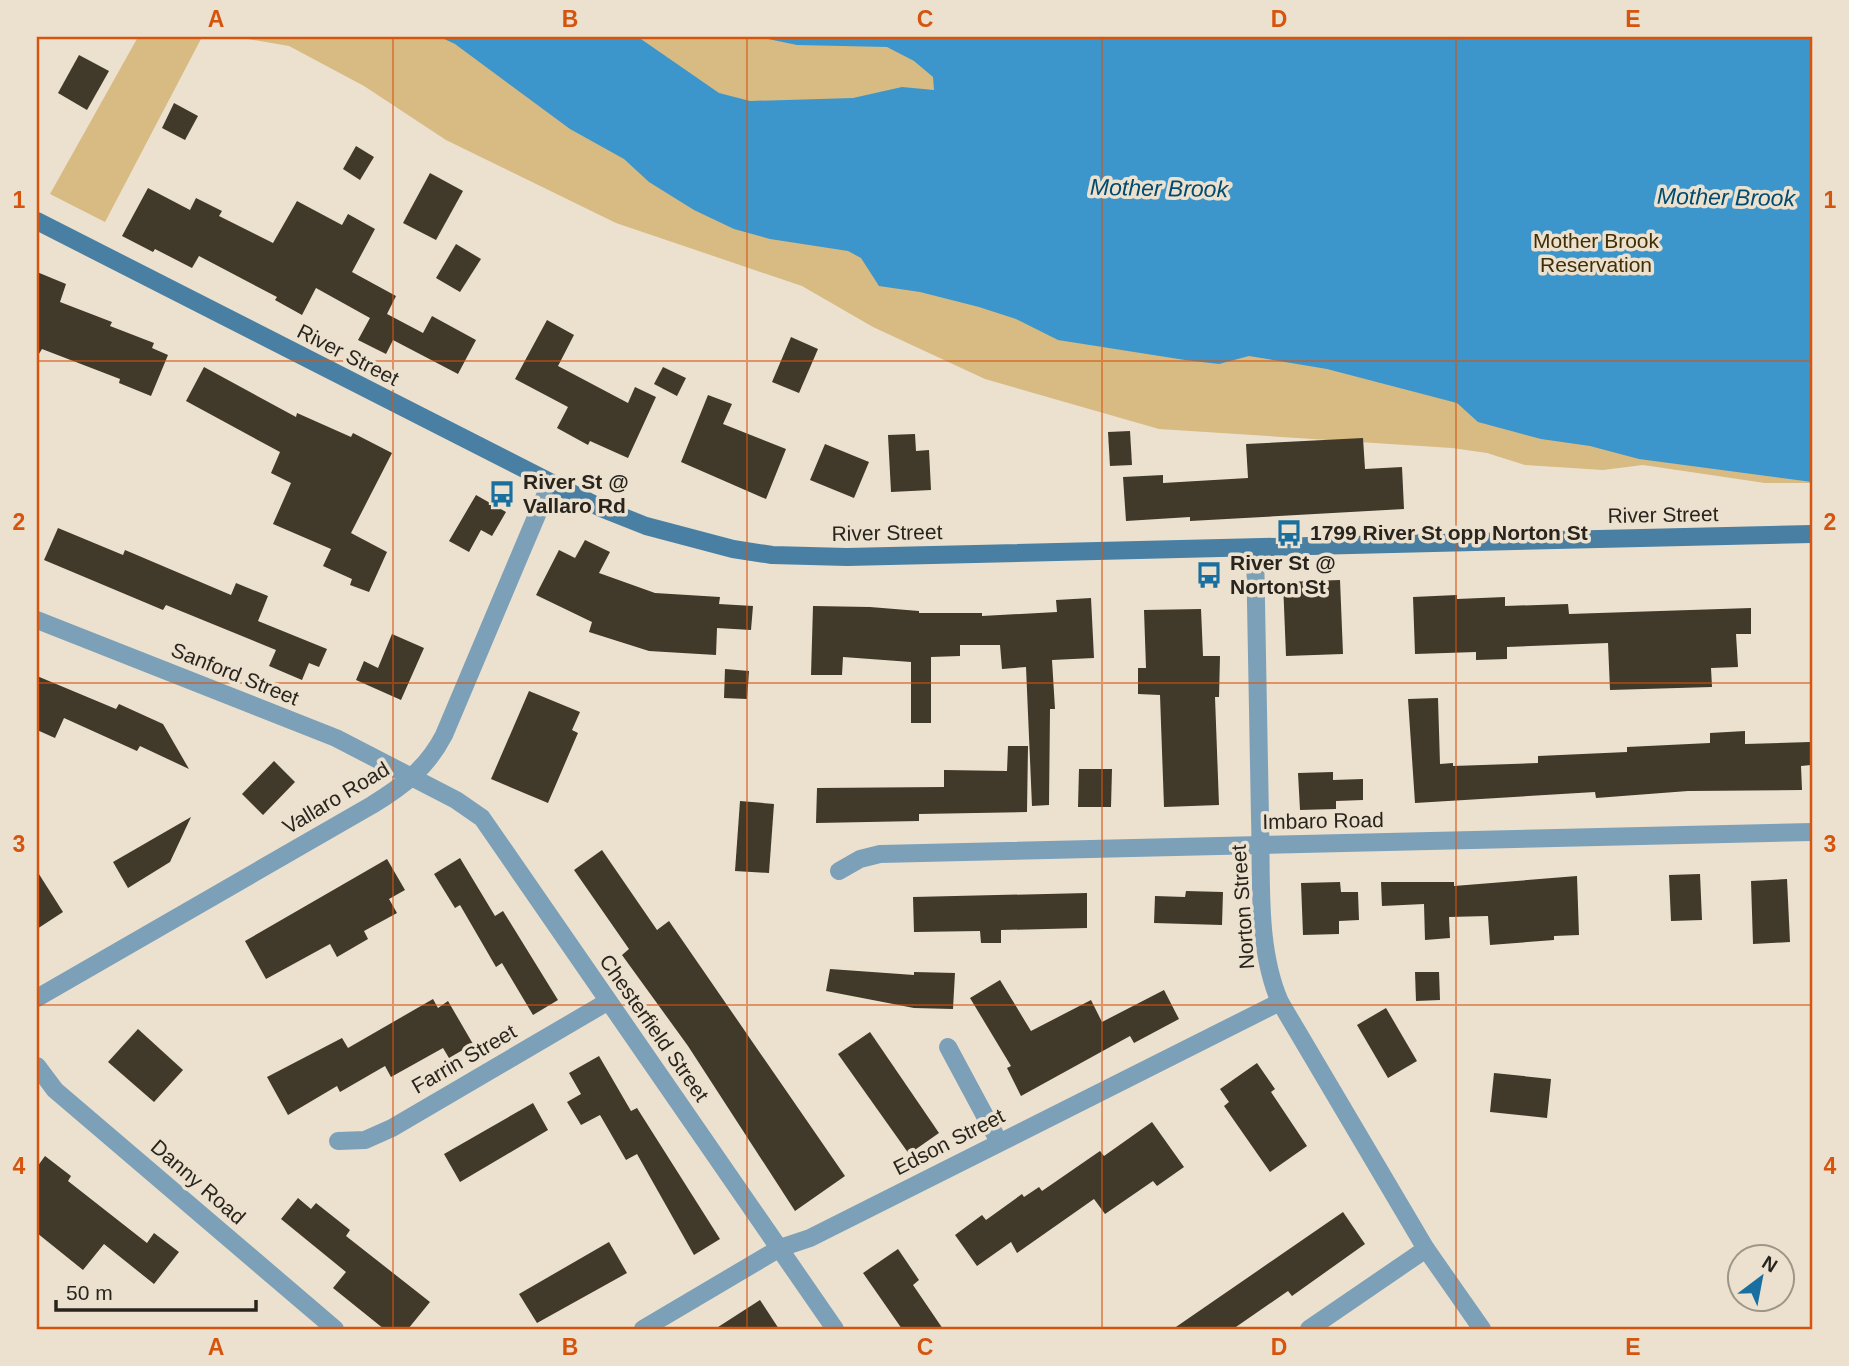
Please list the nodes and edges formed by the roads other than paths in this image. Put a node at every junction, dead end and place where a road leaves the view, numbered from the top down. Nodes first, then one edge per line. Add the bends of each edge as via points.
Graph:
1 (37, 221) edge
2 (550, 484) junction
3 (1812, 534) edge
4 (1255, 548) junction
5 (37, 620) edge
6 (413, 778) junction
7 (1812, 832) edge
8 (1261, 845) junction
9 (839, 871) dead end
10 (37, 998) edge
11 (607, 1002) junction
12 (1280, 1002) junction
13 (948, 1047) dead end
14 (37, 1066) edge
15 (338, 1141) dead end
16 (999, 1142) junction
17 (780, 1248) junction
18 (1426, 1249) junction
19 (335, 1329) edge
20 (643, 1329) edge
21 (835, 1329) edge
22 (1309, 1329) edge
23 (1482, 1329) edge

1 - 2 street, River Street
2 - 4 street, River Street via 646,526 772,555
2 - 6 street, Vallaro Road via 444,735 435,754
3 - 4 street, River Street
4 - 8 street, Norton Street
5 - 6 street, Sanford Street via 336,738
6 - 10 street, Vallaro Road
6 - 11 street, Chesterfield Street via 482,818
7 - 8 street, Imbaro Road
8 - 9 street, Imbaro Road via 880,854
8 - 12 street, Norton Street via 1265,956
11 - 15 street, Farrin Street via 391,1128 365,1140
11 - 17 street, Chesterfield Street
12 - 16 street, Edson Street
12 - 18 street, Norton Street
13 - 16 street
14 - 19 street, Danny Road via 55,1090
16 - 17 street, Edson Street via 810,1238
17 - 20 street, Edson Street
17 - 21 street, Chesterfield Street
18 - 22 street
18 - 23 street, Norton Street

